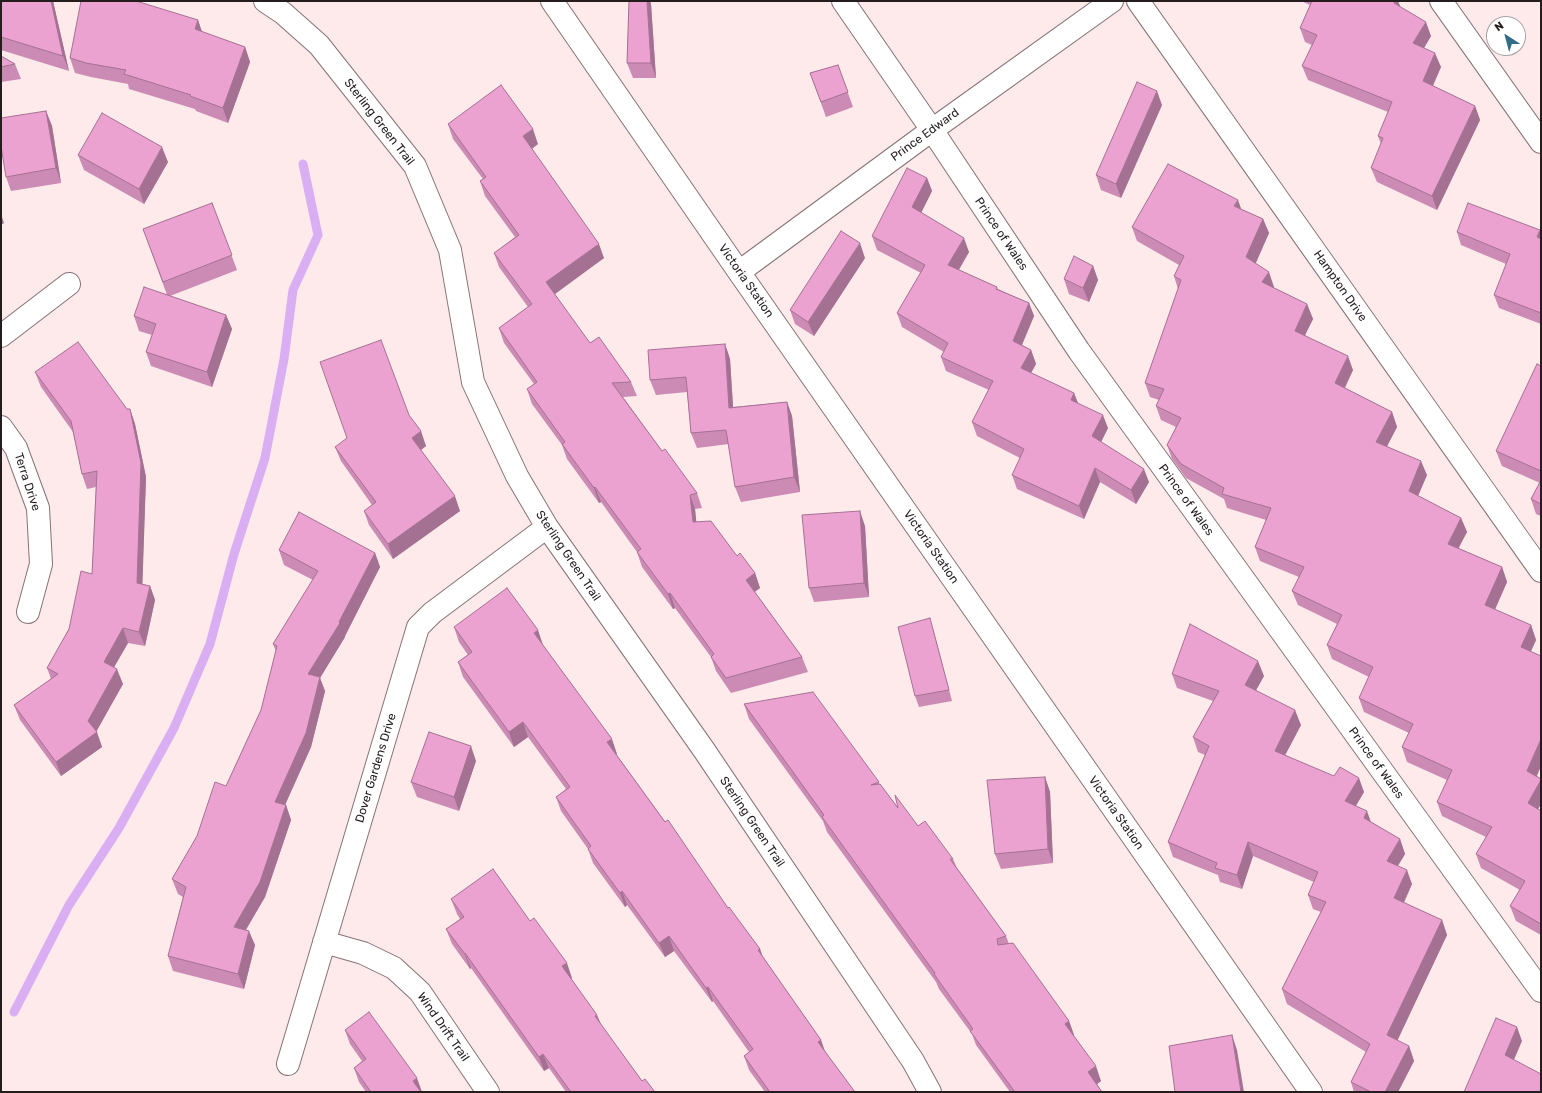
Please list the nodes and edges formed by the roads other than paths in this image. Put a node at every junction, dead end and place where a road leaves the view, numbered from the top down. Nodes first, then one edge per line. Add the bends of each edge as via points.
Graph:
1 (265, 1) edge
2 (552, 1) edge
3 (843, 1) edge
4 (1112, 1) edge
5 (1138, 1) edge
6 (1441, 1) edge
7 (932, 130) junction
8 (1541, 142) edge
9 (738, 272) junction
10 (69, 284) dead end
11 (1, 336) edge
12 (1, 427) edge
13 (546, 527) junction
14 (1541, 572) edge
15 (28, 612) dead end
16 (324, 942) junction
17 (1541, 991) edge
18 (288, 1064) dead end
19 (488, 1092) edge
20 (930, 1092) edge
21 (1311, 1092) edge

1 - 13 street, Sterling Green Trail via 283,13 320,46 414,166 450,250 473,382 517,476
2 - 9 street, Victoria Station
3 - 7 street, Prince of Wales
4 - 7 street, Prince Edward
5 - 14 street, Hampton Drive
6 - 8 street
7 - 9 street, Prince Edward
7 - 17 street, Prince of Wales via 1079,351
9 - 21 street, Victoria Station
10 - 11 street
12 - 15 street, Terra Drive via 16,448 38,508 41,564
13 - 16 street, Dover Gardens Drive via 432,613 418,627
13 - 20 street, Sterling Green Trail via 708,756 913,1061
16 - 18 street, Dover Gardens Drive
16 - 19 street, Wind Drift Trail via 363,953 394,968 420,992

